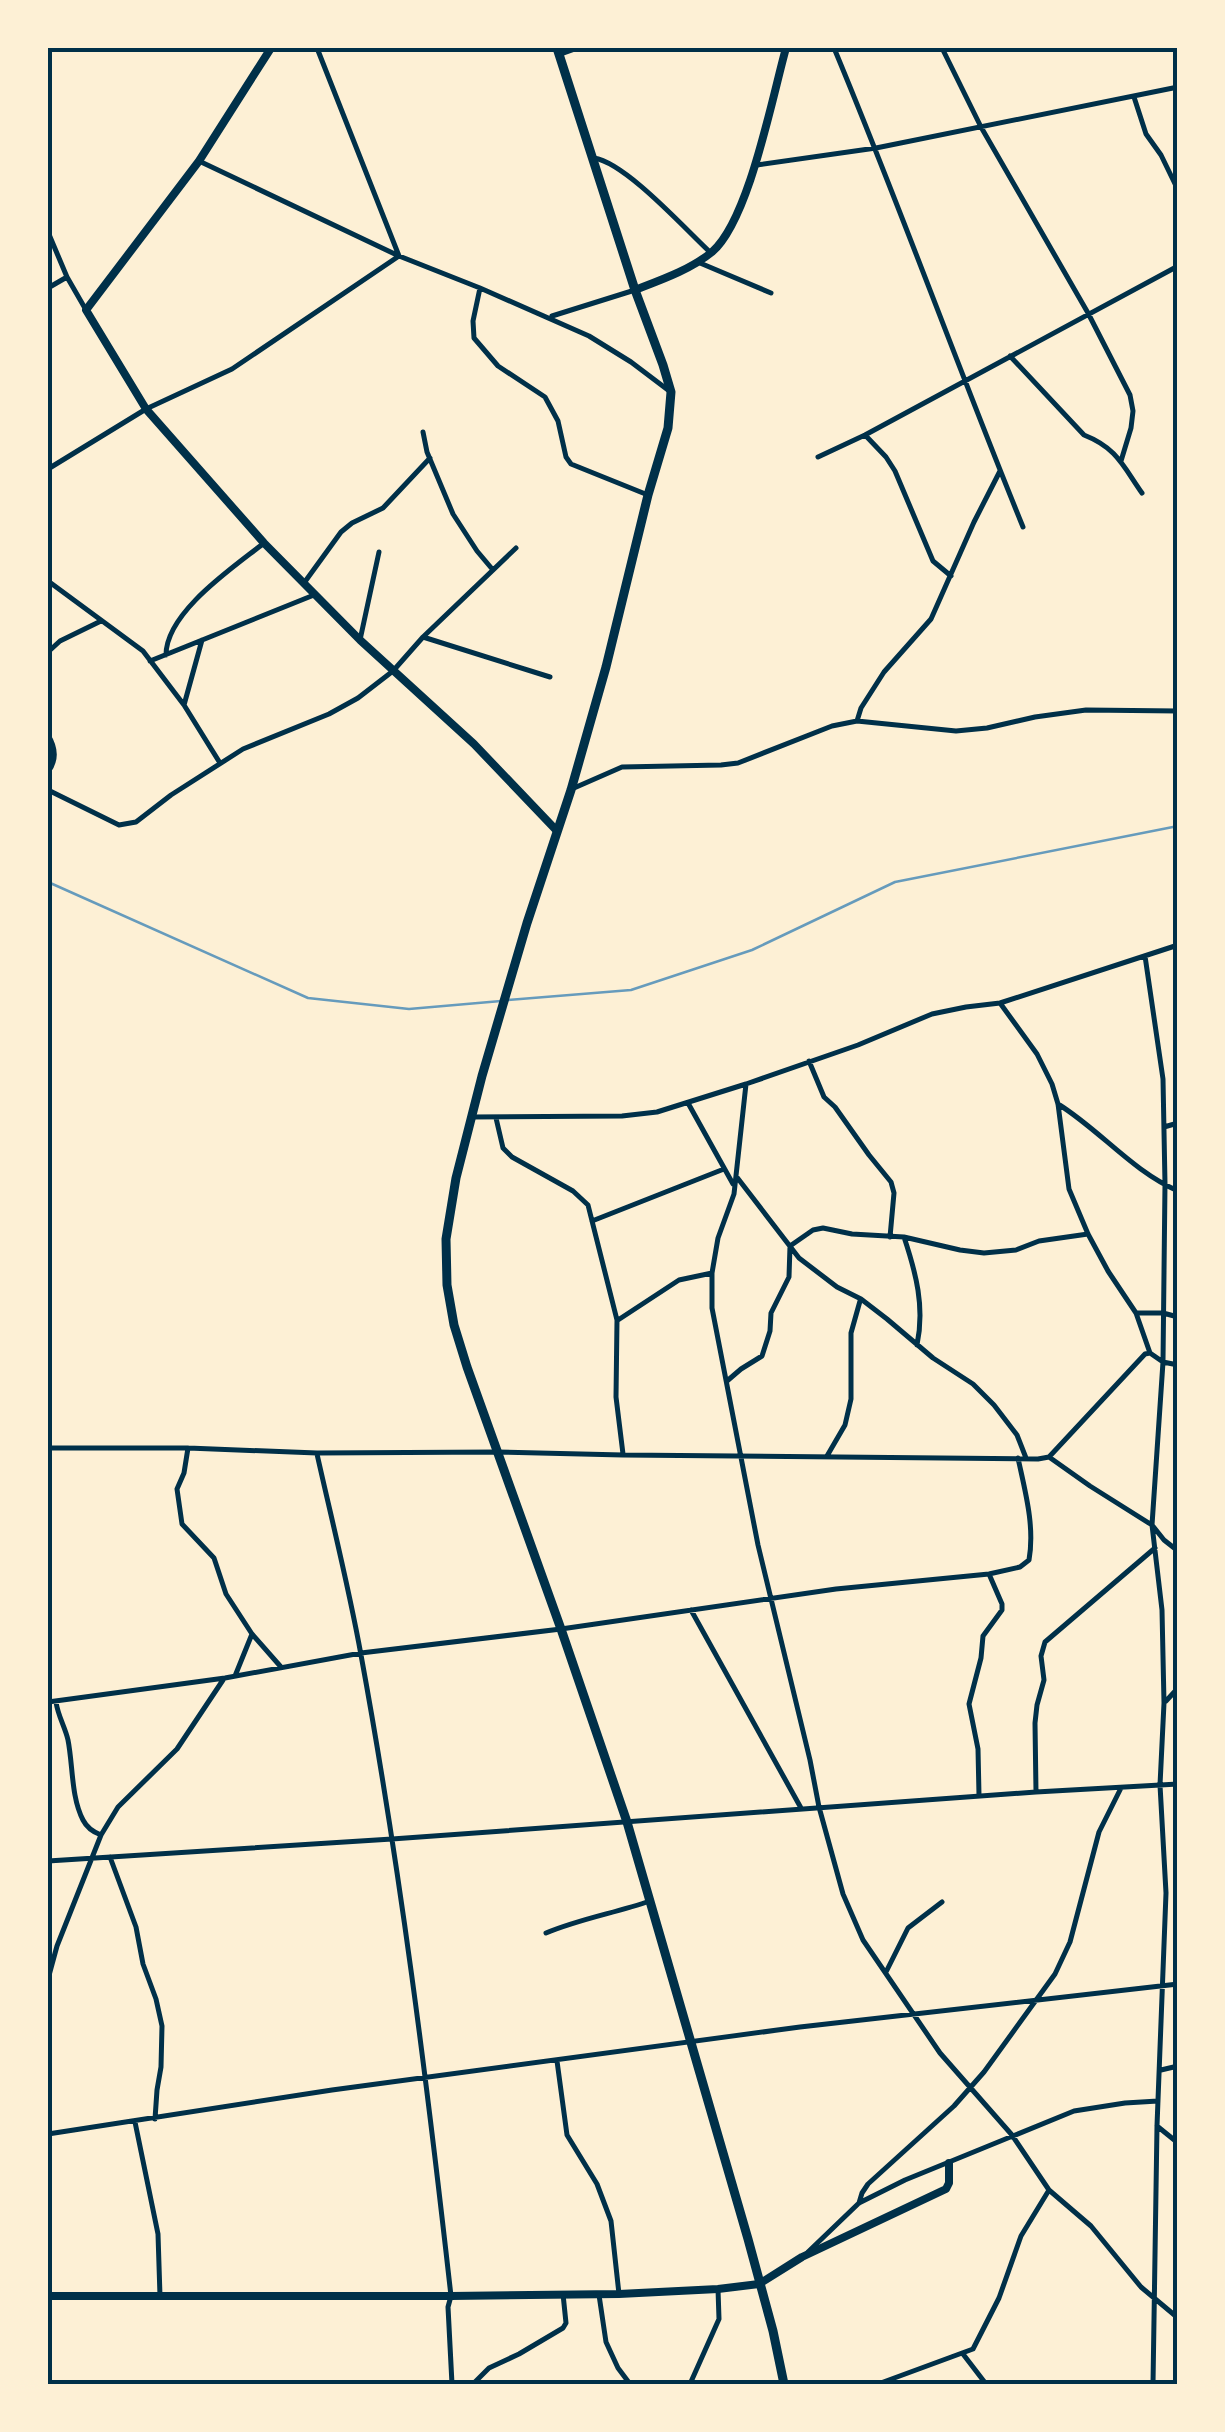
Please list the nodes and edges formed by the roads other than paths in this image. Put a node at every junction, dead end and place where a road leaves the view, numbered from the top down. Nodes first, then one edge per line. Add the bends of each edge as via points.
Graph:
1 (271, 48) edge
2 (317, 48) edge
3 (573, 48) edge
4 (786, 48) edge
5 (834, 48) edge
6 (942, 48) edge
7 (558, 50) edge
8 (1178, 87) edge
9 (1134, 97) junction
10 (981, 127) junction
11 (876, 148) junction
12 (594, 158) junction
13 (199, 161) junction
14 (754, 166) junction
15 (1178, 190) edge
16 (48, 232) edge
17 (711, 252) junction
18 (399, 256) junction
19 (697, 262) junction
20 (1178, 266) edge
21 (67, 277) junction
22 (48, 288) edge
23 (480, 288) junction
24 (635, 290) junction
25 (771, 292) dead end
26 (86, 310) junction
27 (1088, 314) junction
28 (549, 317) junction
29 (1010, 356) junction
30 (964, 382) junction
31 (670, 392) junction
32 (146, 409) junction
33 (424, 432) dead end
34 (865, 435) junction
35 (818, 457) dead end
36 (430, 458) junction
37 (1121, 460) junction
38 (48, 468) edge
39 (1000, 471) junction
40 (1142, 494) dead end
41 (648, 495) junction
42 (1023, 527) dead end
43 (264, 542) junction
44 (516, 548) dead end
45 (379, 552) dead end
46 (493, 570) junction
47 (951, 576) junction
48 (48, 581) edge
49 (304, 583) junction
50 (315, 595) junction
51 (101, 621) junction
52 (423, 637) junction
53 (202, 640) junction
54 (360, 640) junction
55 (48, 652) edge
56 (166, 655) junction
57 (150, 661) junction
58 (393, 670) junction
59 (550, 677) dead end
60 (184, 705) junction
61 (1178, 711) edge
62 (857, 721) junction
63 (48, 736) edge
64 (220, 763) junction
65 (48, 772) edge
66 (48, 790) edge
67 (571, 790) junction
68 (557, 832) junction
69 (1178, 945) edge
70 (1145, 956) junction
71 (1000, 1003) junction
72 (809, 1061) junction
73 (746, 1084) junction
74 (688, 1103) junction
75 (1058, 1104) junction
76 (471, 1117) junction
77 (496, 1118) junction
78 (1178, 1123) edge
79 (1164, 1127) junction
80 (724, 1169) junction
81 (736, 1176) junction
82 (1165, 1184) junction
83 (734, 1187) junction
84 (1178, 1191) edge
85 (592, 1222) junction
86 (1088, 1234) junction
87 (890, 1237) junction
88 (904, 1238) junction
89 (790, 1246) junction
90 (712, 1273) junction
91 (860, 1300) junction
92 (1136, 1313) junction
93 (1163, 1313) junction
94 (1178, 1317) edge
95 (617, 1320) junction
96 (917, 1344) junction
97 (1150, 1353) junction
98 (1163, 1362) junction
99 (1178, 1365) edge
100 (726, 1382) junction
101 (48, 1448) edge
102 (188, 1448) junction
103 (497, 1452) junction
104 (317, 1453) junction
105 (623, 1455) junction
106 (739, 1455) junction
107 (828, 1456) junction
108 (1049, 1457) junction
109 (1018, 1458) junction
110 (1026, 1458) junction
111 (1152, 1525) junction
112 (1155, 1548) junction
113 (1178, 1551) edge
114 (989, 1574) junction
115 (770, 1599) junction
116 (691, 1610) junction
117 (562, 1629) junction
118 (252, 1634) junction
119 (361, 1653) junction
120 (280, 1667) junction
121 (235, 1676) junction
122 (225, 1678) junction
123 (1178, 1688) edge
124 (48, 1702) edge
125 (56, 1702) junction
126 (1164, 1704) junction
127 (1178, 1784) edge
128 (1160, 1785) junction
129 (1121, 1788) junction
130 (1036, 1792) junction
131 (979, 1796) junction
132 (801, 1808) junction
133 (819, 1808) junction
134 (627, 1822) junction
135 (101, 1836) junction
136 (392, 1839) junction
137 (110, 1856) junction
138 (93, 1858) junction
139 (48, 1861) edge
140 (650, 1901) junction
141 (942, 1902) dead end
142 (546, 1933) dead end
143 (886, 1972) junction
144 (48, 1979) edge
145 (1178, 1984) edge
146 (1163, 1985) junction
147 (1038, 2000) junction
148 (915, 2015) junction
149 (691, 2043) junction
150 (556, 2061) junction
151 (1178, 2066) edge
152 (1161, 2070) junction
153 (426, 2079) junction
154 (970, 2088) junction
155 (1158, 2101) junction
156 (155, 2119) junction
157 (135, 2122) junction
158 (1157, 2126) junction
159 (48, 2134) edge
160 (1012, 2135) junction
161 (1178, 2143) edge
162 (949, 2162) junction
163 (1049, 2190) junction
164 (859, 2203) junction
165 (802, 2257) junction
166 (759, 2284) junction
167 (718, 2290) junction
168 (563, 2294) junction
169 (599, 2294) junction
170 (619, 2294) junction
171 (48, 2296) edge
172 (160, 2296) junction
173 (451, 2296) junction
174 (1155, 2299) junction
175 (1178, 2318) edge
176 (963, 2354) junction
177 (452, 2384) edge
178 (473, 2384) edge
179 (630, 2384) edge
180 (690, 2384) edge
181 (784, 2384) edge
182 (878, 2384) edge
183 (986, 2384) edge
184 (1154, 2384) edge

1 - 13 street
2 - 18 street
3 - 7 street
4 - 14 street
5 - 11 street
6 - 10 street
7 - 12 main road
8 - 9 street
9 - 10 street
9 - 15 street
10 - 11 street
10 - 27 street
11 - 14 street
11 - 30 street
12 - 17 street via 637,183
12 - 24 main road
13 - 18 street
13 - 26 street
14 - 17 street via 736,219
16 - 21 street
17 - 19 street
18 - 23 street
18 - 32 street via 232,369
19 - 24 street
19 - 25 street
20 - 27 street
21 - 22 street
21 - 26 street
23 - 28 street
23 - 41 street via 474,338 498,366 545,397 571,464
24 - 28 street
24 - 31 main road
26 - 32 street
27 - 29 street
27 - 37 street via 1130,395 1131,428
28 - 31 street via 603,344
29 - 30 street
29 - 37 street via 1084,435
30 - 34 street
30 - 39 street
31 - 41 main road via 668,428
32 - 38 street
32 - 43 street
33 - 36 street
34 - 35 street
34 - 47 street via 895,471 933,561
36 - 46 street via 461,528
36 - 49 street via 383,508 340,532
37 - 40 street
39 - 42 street
39 - 47 street
41 - 67 main road
43 - 49 street
43 - 56 street via 196,598 167,641
44 - 46 street
45 - 54 street
46 - 52 street
47 - 62 street via 931,619 884,672
48 - 51 street
49 - 50 street
50 - 53 street
50 - 54 street
51 - 55 street
51 - 57 street
52 - 58 street
52 - 59 street
53 - 56 street
53 - 60 street
54 - 58 street
56 - 57 street
57 - 60 street
58 - 64 street via 329,714
58 - 68 street
60 - 64 street
61 - 62 street via 1086,710 956,731
62 - 67 street via 738,763 622,767
63 - 65 street via 55,756
64 - 66 street via 136,822 119,826
67 - 68 main road
68 - 76 main road
69 - 70 street
70 - 71 street
70 - 79 street
71 - 72 street via 932,1014
71 - 75 street via 1037,1054
72 - 73 street
72 - 87 street via 824,1097 891,1182
73 - 74 street
73 - 81 street
74 - 77 street via 622,1116
74 - 80 street
75 - 82 street
75 - 86 street via 1069,1189
76 - 77 street
76 - 103 main road via 446,1239 446,1285
77 - 85 street via 503,1148 573,1191
78 - 79 street
79 - 82 street
80 - 83 street
80 - 85 street
81 - 83 street
81 - 89 street
82 - 84 street
82 - 93 street
83 - 90 street
85 - 95 street
86 - 88 street via 984,1252
86 - 92 street
87 - 88 street
87 - 89 street via 816,1229
88 - 96 street via 918,1278
89 - 91 street via 819,1275
89 - 100 street via 789,1277 771,1313 762,1356
90 - 95 street via 679,1280
90 - 100 street
91 - 96 street
91 - 107 street via 851,1333 851,1398
92 - 93 street
92 - 97 street
93 - 94 street
93 - 98 street
95 - 105 street
96 - 110 street via 994,1405
97 - 98 street
97 - 108 street
98 - 99 street
98 - 111 street
100 - 106 street
101 - 102 street
102 - 104 street
102 - 118 street via 176,1489 182,1524 214,1558 226,1594
103 - 104 street
103 - 105 street
103 - 117 main road
104 - 119 street
105 - 106 street
106 - 107 street
106 - 115 street
107 - 109 street
108 - 110 street
108 - 111 street
109 - 110 street
109 - 114 street via 1029,1560
111 - 112 street
111 - 113 street
112 - 126 street
112 - 130 street via 1042,1648
114 - 115 street
114 - 131 street via 1002,1610 984,1636 970,1704
115 - 116 street
115 - 133 street
116 - 117 street
116 - 132 street
117 - 119 street
117 - 134 main road
118 - 120 street
118 - 121 street
119 - 120 street
119 - 136 street
120 - 121 street
121 - 122 street
122 - 125 street
122 - 135 street via 176,1749 118,1807
123 - 126 street
124 - 125 street
125 - 135 street via 83,1822
126 - 128 street
127 - 128 street
128 - 129 street
128 - 146 street
129 - 130 street
129 - 147 street via 1098,1832 1070,1942
130 - 131 street
131 - 133 street
132 - 133 street
132 - 134 street
133 - 143 street via 842,1894
134 - 136 street
134 - 140 main road
135 - 138 street
136 - 137 street
136 - 153 street
137 - 138 street
137 - 156 street via 162,2026
138 - 139 street
138 - 144 street
140 - 142 street
140 - 149 main road
141 - 143 street via 908,1928
143 - 148 street
145 - 146 street
146 - 147 street
146 - 152 street
147 - 148 street
147 - 154 street
148 - 149 street
148 - 154 street
149 - 150 street
149 - 166 main road
150 - 153 street
150 - 170 street via 567,2135 612,2220
151 - 152 street
152 - 155 street
153 - 156 street
153 - 173 street
154 - 160 street
154 - 164 street via 868,2184
155 - 158 street
155 - 160 street via 1074,2112
156 - 157 street
157 - 159 street
157 - 172 street via 158,2234
158 - 161 street
158 - 174 street
160 - 162 street
160 - 163 street
162 - 164 street
162 - 165 street via 946,2188
163 - 174 street via 1091,2226
163 - 176 street via 1021,2236 978,2344
164 - 165 street
165 - 166 street
166 - 167 street
166 - 181 main road
167 - 170 street
167 - 180 street via 718,2319
168 - 169 street
168 - 173 street
168 - 178 street via 563,2328 489,2368
169 - 170 street
169 - 179 street via 606,2342
171 - 172 street
172 - 173 street
173 - 177 street
174 - 175 street
174 - 184 street
176 - 182 street
176 - 183 street

